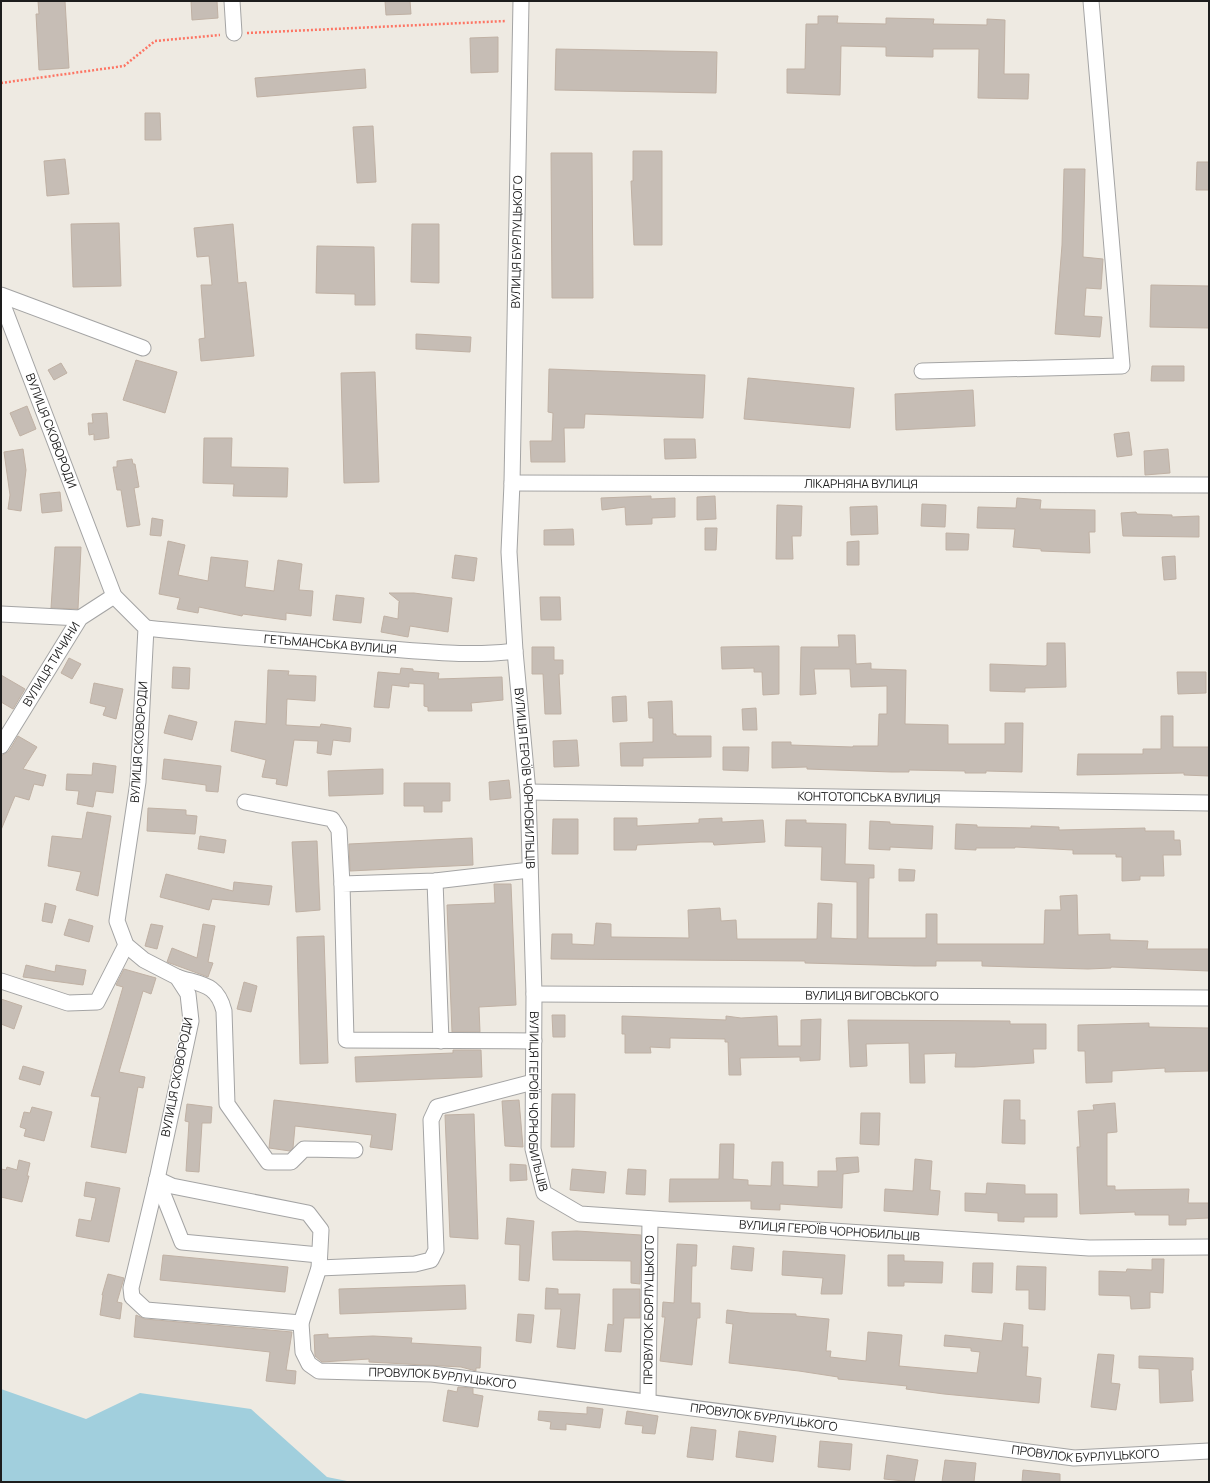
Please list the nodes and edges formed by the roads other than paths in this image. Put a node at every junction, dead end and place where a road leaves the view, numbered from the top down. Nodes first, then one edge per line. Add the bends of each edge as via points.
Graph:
1 (232, 1) edge
2 (521, 1) edge
3 (1091, 1) edge
4 (234, 33) road end
5 (1, 294) edge
6 (1, 300) edge
7 (143, 348) dead end
8 (922, 371) dead end
9 (512, 483) junction
10 (1209, 485) edge
11 (114, 596) junction
12 (1, 614) edge
13 (80, 618) junction
14 (146, 628) junction
15 (515, 651) junction
16 (1, 746) edge
17 (528, 792) junction
18 (245, 802) dead end
19 (1209, 803) edge
20 (530, 870) junction
21 (435, 881) junction
22 (342, 884) junction
23 (126, 945) junction
24 (177, 977) junction
25 (1, 981) edge
26 (534, 994) junction
27 (1209, 998) edge
28 (441, 1041) junction
29 (534, 1041) junction
30 (533, 1082) junction
31 (355, 1150) dead end
32 (157, 1179) junction
33 (650, 1219) junction
34 (1209, 1247) edge
35 (319, 1262) junction
36 (301, 1323) junction
37 (648, 1401) junction
38 (1209, 1451) edge

1 - 4 street
2 - 9 street, ВУЛИЦЯ БУРЛУЦЬКОГО
3 - 8 street via 1122,366
5 - 7 street
6 - 11 street, ВУЛИЦЯ СКОВОРОДИ
9 - 10 street, ЛІКАРНЯНА ВУЛИЦЯ
9 - 15 street, ВУЛИЦЯ ГЕРОЇВ ЧОРНОБИЛЬЦІВ via 509,552
11 - 13 street, ВУЛИЦЯ ТИЧИНИ
11 - 14 street, ВУЛИЦЯ СКОВОРОДИ
12 - 13 street
13 - 16 street, ВУЛИЦЯ ТИЧИНИ
14 - 15 street, ГЕТЬМАНСЬКА ВУЛИЦЯ via 254,639 449,653 492,654
14 - 23 street, ВУЛИЦЯ СКОВОРОДИ via 138,782 117,920
15 - 17 street, ВУЛИЦЯ ГЕРОЇВ ЧОРНОБИЛЬЦІВ
17 - 19 street, КОНТОТОПСЬКА ВУЛИЦЯ
17 - 20 street, ВУЛИЦЯ ГЕРОЇВ ЧОРНОБИЛЬЦІВ
18 - 22 street via 332,819 339,830
20 - 21 street
20 - 26 street, ВУЛИЦЯ ГЕРОЇВ ЧОРНОБИЛЬЦІВ
21 - 22 street
21 - 28 street
22 - 28 street via 346,1040
23 - 24 street, ВУЛИЦЯ СКОВОРОДИ via 144,960
23 - 25 street via 97,1002 68,1003
24 - 31 street via 210,987 221,998 224,1011 227,1104 268,1162 291,1162 304,1149
24 - 32 street, ВУЛИЦЯ СКОВОРОДИ via 188,994 191,1021
26 - 27 street, ВУЛИЦЯ ВИГОВСЬКОГО
26 - 29 street, ВУЛИЦЯ ГЕРОЇВ ЧОРНОБИЛЬЦІВ
28 - 29 street
29 - 30 street, ВУЛИЦЯ ГЕРОЇВ ЧОРНОБИЛЬЦІВ
30 - 33 street, ВУЛИЦЯ ГЕРОЇВ ЧОРНОБИЛЬЦІВ via 533,1148 544,1193 580,1214
30 - 35 street via 437,1107 431,1120 436,1250 431,1260 415,1264
32 - 35 street via 182,1242
32 - 35 street via 172,1186 308,1214 321,1230
32 - 36 street, ВУЛИЦЯ СКОВОРОДИ via 131,1288 132,1297 137,1303 146,1310
33 - 34 street, ВУЛИЦЯ ГЕРОЇВ ЧОРНОБИЛЬЦІВ via 1089,1248
33 - 37 street, ПРОВУЛОК БОРЛУЦЬКОГО
35 - 36 street
36 - 37 street, ПРОВУЛОК БУРЛУЦЬКОГО via 303,1352 308,1364 319,1371 432,1374
37 - 38 street, ПРОВУЛОК БУРЛУЦЬКОГО via 1074,1458

